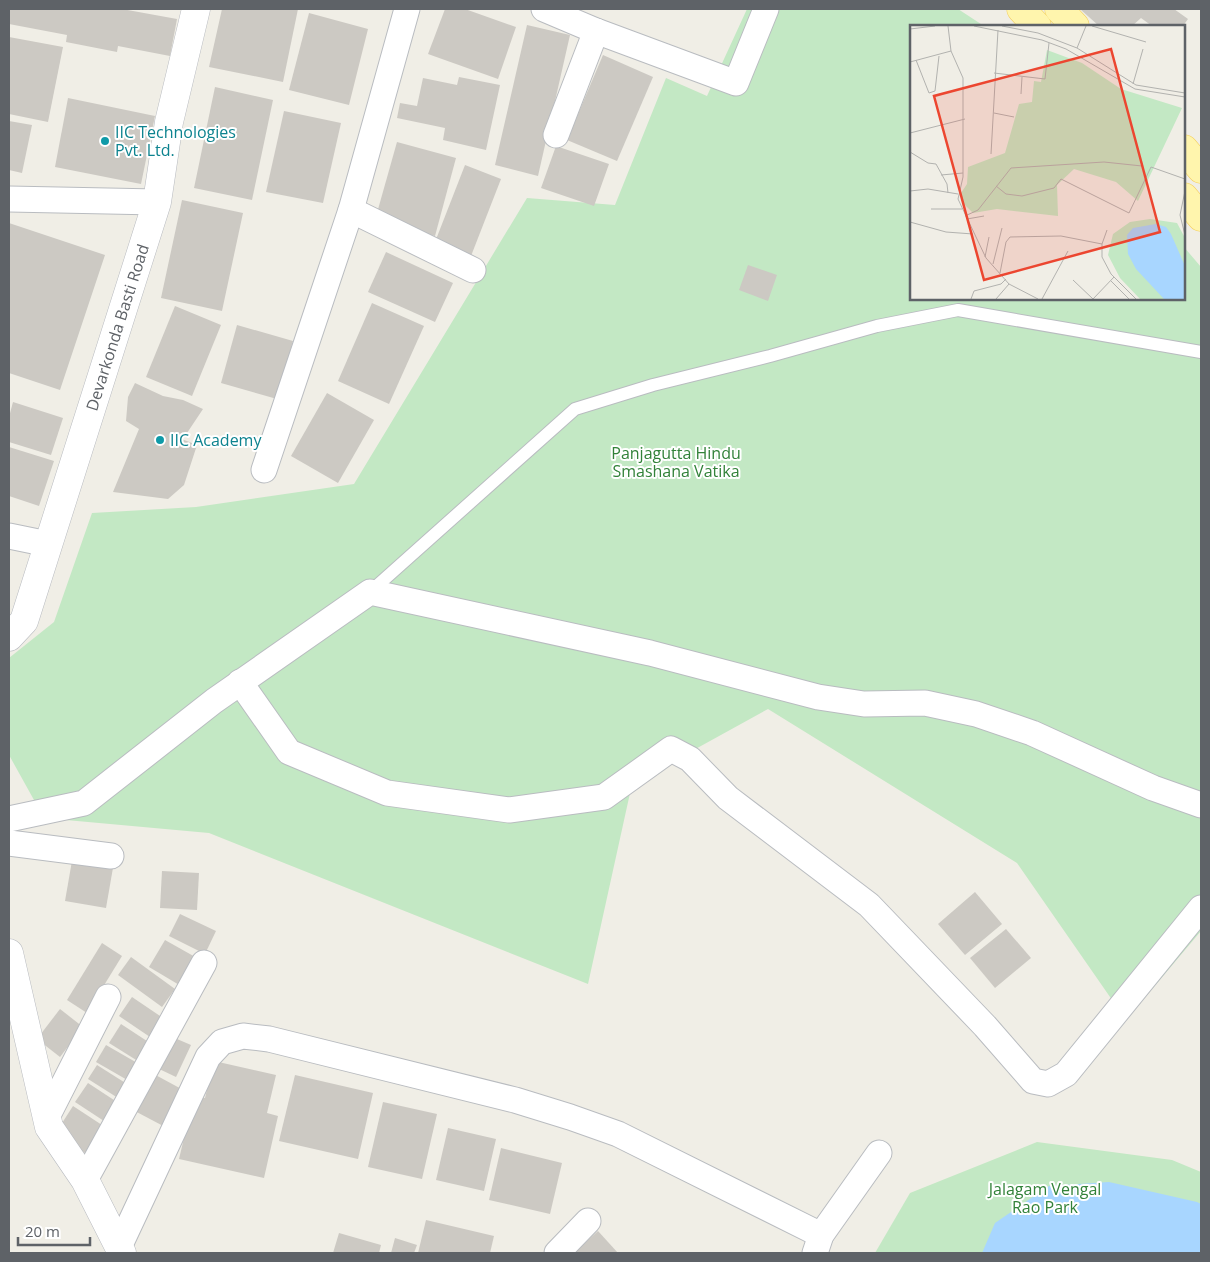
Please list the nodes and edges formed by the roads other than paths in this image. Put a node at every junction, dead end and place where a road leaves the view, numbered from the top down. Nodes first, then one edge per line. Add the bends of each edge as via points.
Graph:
1 (196, 9) edge
2 (407, 9) edge
3 (544, 9) edge
4 (766, 9) edge
5 (1021, 9) edge
6 (1059, 9) edge
7 (1035, 25) edge
8 (1074, 25) edge
9 (596, 31) junction
10 (556, 135) dead end
11 (1185, 150) edge
12 (1201, 169) edge
13 (1185, 198) edge
14 (9, 199) edge
15 (157, 202) junction
16 (350, 210) junction
17 (1201, 217) edge
18 (472, 270) dead end
19 (1201, 352) edge
20 (264, 470) dead end
21 (9, 536) edge
22 (48, 544) junction
23 (370, 592) junction
24 (9, 637) edge
25 (240, 682) junction
26 (1201, 805) edge
27 (9, 819) edge
28 (9, 843) edge
29 (111, 856) dead end
30 (1201, 908) edge
31 (9, 953) edge
32 (204, 963) dead end
33 (108, 997) dead end
34 (47, 1117) junction
35 (879, 1153) dead end
36 (84, 1180) junction
37 (588, 1221) dead end
38 (818, 1244) edge
39 (120, 1250) edge
40 (557, 1253) edge

1 - 15 street, Devarkonda Basti Road via 168,122
2 - 16 street
3 - 9 street
4 - 9 street via 736,83
5 - 7 main road
6 - 8 main road
9 - 10 street
11 - 12 main road
13 - 17 main road
14 - 15 street
15 - 22 street, Devarkonda Basti Road
16 - 18 street
16 - 20 street
19 - 23 lane via 958,310 877,326 653,385 575,409
21 - 22 street
22 - 24 street, Devarkonda Basti Road via 24,621
23 - 25 street
23 - 26 street via 650,653 818,697 864,704 925,703 976,714 1032,733 1153,788
25 - 27 street via 84,803
25 - 30 street via 289,752 386,793 509,810 604,797 672,749 690,759 728,798 869,905 1033,1081 1048,1084 1066,1074
28 - 29 street
31 - 34 street
32 - 36 street
33 - 34 street
34 - 36 street via 49,1127
35 - 38 street
36 - 39 street
37 - 40 street
38 - 39 street via 618,1134 516,1100 270,1038 243,1036 222,1042 208,1057

